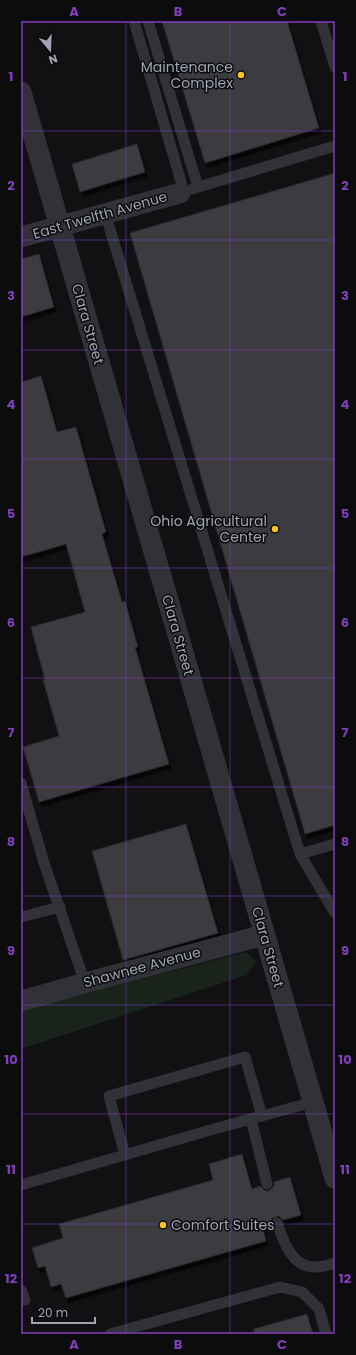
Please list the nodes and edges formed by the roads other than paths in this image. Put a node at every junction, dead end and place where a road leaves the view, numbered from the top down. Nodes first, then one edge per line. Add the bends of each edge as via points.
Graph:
1 (134, 21) edge
2 (148, 21) edge
3 (321, 21) edge
4 (335, 67) edge
5 (21, 92) edge
6 (335, 146) edge
7 (189, 190) junction
8 (105, 213) junction
9 (60, 226) junction
10 (21, 237) edge
11 (21, 783) edge
12 (335, 844) edge
13 (300, 854) junction
14 (60, 907) junction
15 (335, 913) edge
16 (21, 917) edge
17 (264, 935) junction
18 (85, 983) junction
19 (21, 1001) edge
20 (313, 1102) junction
21 (256, 1118) junction
22 (125, 1155) junction
23 (335, 1178) edge
24 (267, 1184) dead end
25 (21, 1185) edge
26 (277, 1223) dead end
27 (335, 1263) edge
28 (110, 1334) edge
29 (326, 1334) edge

1 - 7 lane via 182,186
2 - 7 lane
3 - 4 lane
5 - 9 street, Clara Street
6 - 7 lane
7 - 8 street, East Twelfth Avenue
8 - 9 street, East Twelfth Avenue
8 - 13 lane
9 - 10 street, East Twelfth Avenue
9 - 17 street, Clara Street
11 - 14 lane via 44,863
12 - 13 lane
13 - 15 lane
14 - 16 lane
14 - 18 lane
17 - 18 street, Shawnee Avenue
17 - 20 street, Clara Street
18 - 19 street, Shawnee Avenue
20 - 21 lane
20 - 23 street, Clara Street
21 - 22 lane
21 - 22 lane via 245,1057 109,1096
21 - 24 lane
22 - 25 lane
26 - 27 lane via 284,1242 296,1260 305,1266 317,1267
28 - 29 lane via 280,1287 302,1292 319,1309

